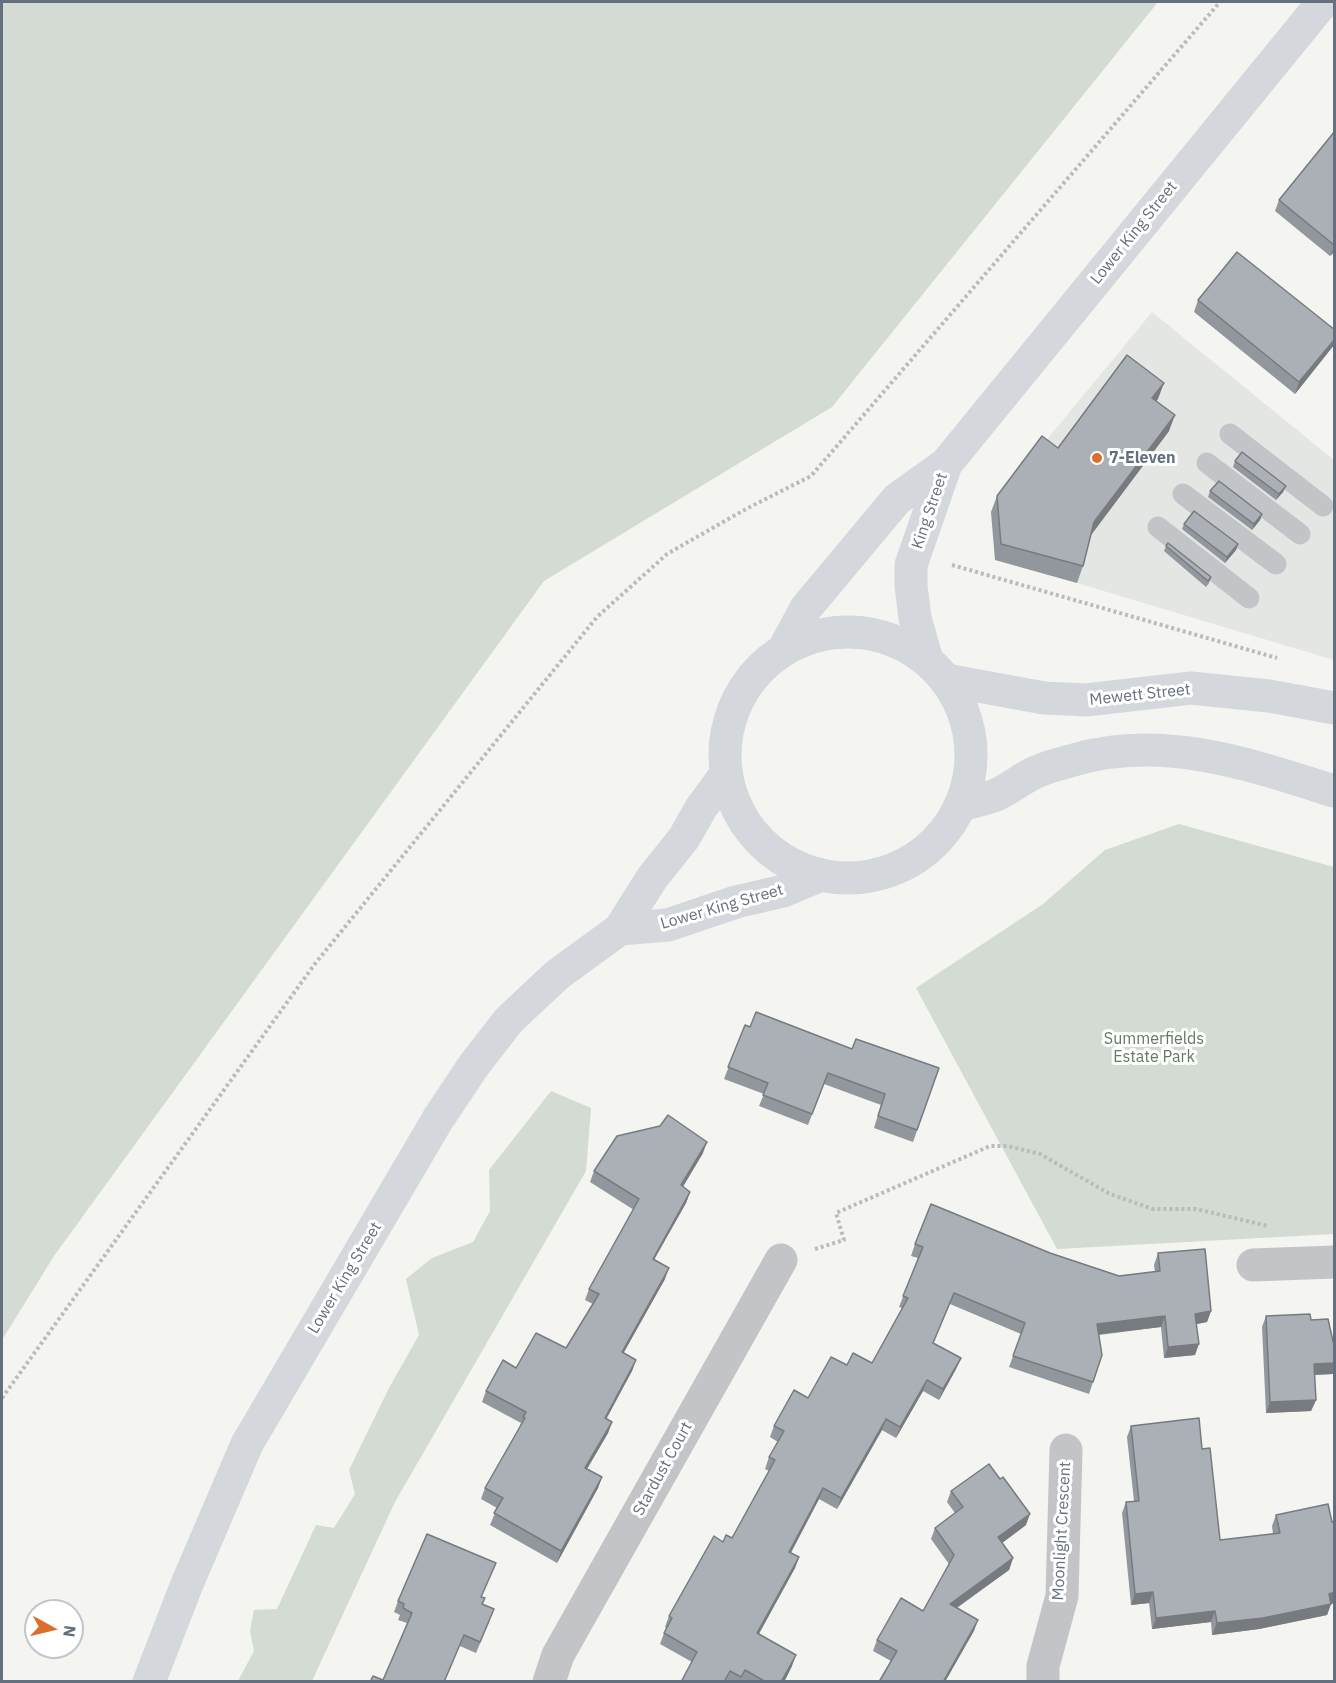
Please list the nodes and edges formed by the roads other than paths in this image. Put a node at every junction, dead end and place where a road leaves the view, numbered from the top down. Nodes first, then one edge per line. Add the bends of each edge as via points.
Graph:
1 (1323, 2) edge
2 (1230, 434) dead end
3 (1207, 463) dead end
4 (946, 464) junction
5 (1183, 494) dead end
6 (1323, 506) dead end
7 (1158, 527) dead end
8 (1300, 534) dead end
9 (1275, 564) dead end
10 (1248, 598) dead end
11 (784, 649) junction
12 (937, 670) junction
13 (1335, 708) edge
14 (726, 774) junction
15 (1335, 791) edge
16 (961, 805) junction
17 (821, 875) junction
18 (620, 929) junction
19 (781, 1260) road end
20 (1335, 1262) edge
21 (1253, 1265) dead end
22 (1066, 1450) dead end
23 (149, 1682) edge
24 (549, 1682) edge
25 (1042, 1682) edge

1 - 4 main road, Lower King Street
2 - 6 lane
3 - 8 lane
4 - 11 main road, King Street via 897,499 806,608
4 - 12 main road, King Street via 911,565 915,618
5 - 9 lane
7 - 10 lane
11 - 12 main road via 812,636 842,631 872,633 902,643
11 - 14 main road via 756,672 736,703 726,738
12 - 13 main road, Mewett Street via 1044,698 1086,700 1191,688
12 - 16 main road via 963,709 970,741 969,774
14 - 17 main road via 737,809 758,840 787,862
14 - 18 main road, Lower King Street
15 - 16 main road via 1262,768 1164,749 1114,752 1073,760 1035,772 996,795
16 - 17 main road via 942,834 918,856 887,872 855,878
17 - 18 main road, Lower King Street via 783,891 668,925
18 - 23 main road, Lower King Street via 557,975 509,1020 438,1119 247,1444
19 - 24 street, Stardust Court via 558,1654
20 - 21 street
22 - 25 street, Moonlight Crescent via 1062,1596

